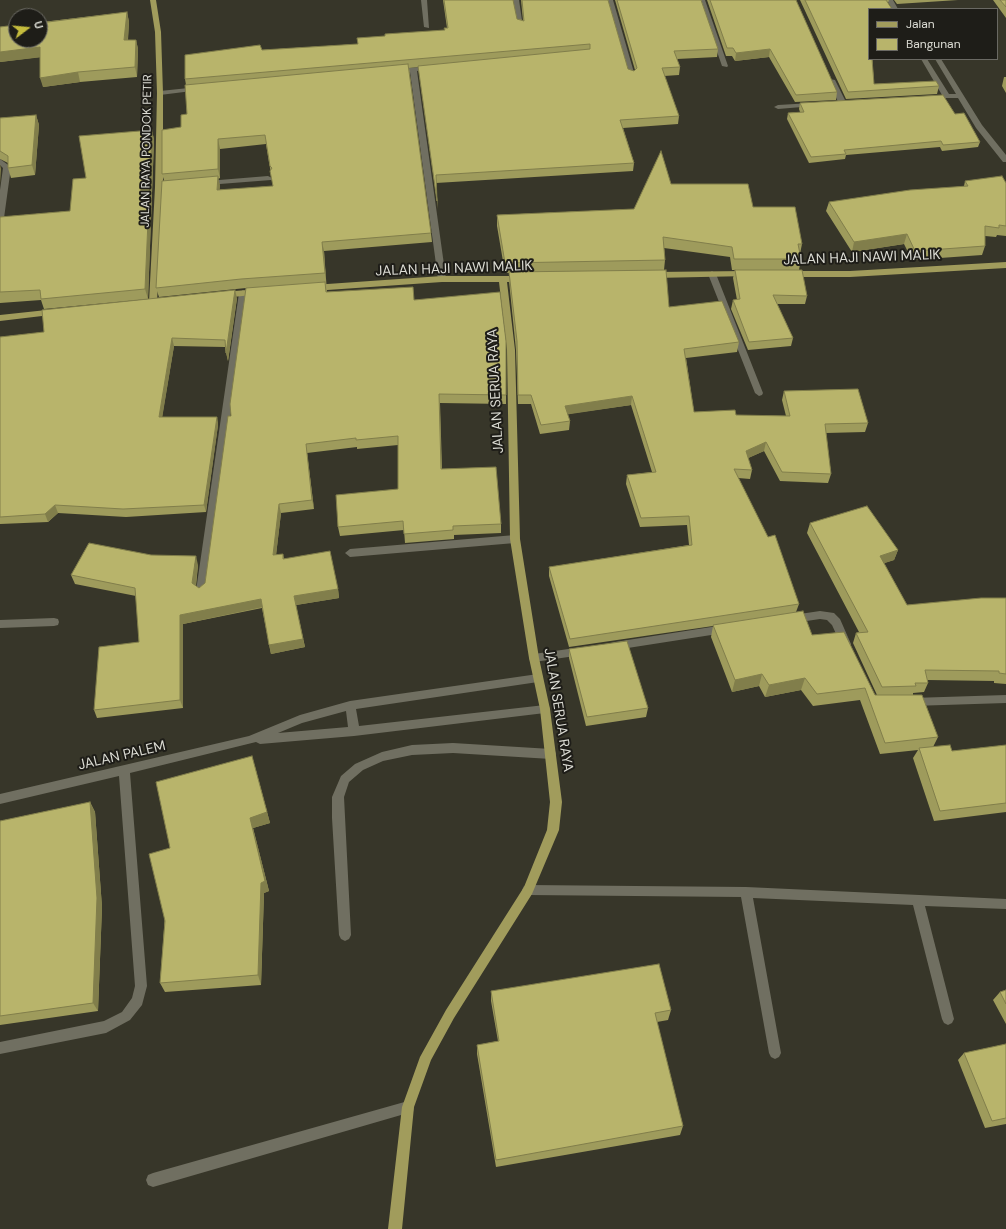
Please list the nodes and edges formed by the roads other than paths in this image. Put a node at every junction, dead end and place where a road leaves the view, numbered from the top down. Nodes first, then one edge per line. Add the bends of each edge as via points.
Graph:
1 (153, 0) edge
2 (424, 0) edge
3 (516, 0) edge
4 (610, 0) edge
5 (702, 0) edge
6 (521, 26) edge
7 (427, 27) dead end
8 (925, 60) edge
9 (939, 60) edge
10 (725, 66) dead end
11 (437, 67) edge
12 (413, 69) junction
13 (390, 71) edge
14 (830, 75) edge
15 (632, 76) edge
16 (204, 88) edge
17 (160, 93) junction
18 (960, 96) junction
19 (947, 97) junction
20 (924, 98) edge
21 (834, 103) edge
22 (818, 104) edge
23 (778, 107) dead end
24 (1006, 160) edge
25 (0, 161) edge
26 (268, 178) edge
27 (196, 184) edge
28 (0, 218) edge
29 (1006, 265) edge
30 (712, 274) junction
31 (758, 274) edge
32 (781, 274) edge
33 (642, 276) edge
34 (534, 278) edge
35 (442, 279) junction
36 (503, 279) junction
37 (306, 289) edge
38 (267, 292) edge
39 (244, 293) junction
40 (213, 296) edge
41 (153, 302) edge
42 (68, 311) edge
43 (0, 318) edge
44 (759, 393) dead end
45 (515, 540) junction
46 (350, 553) dead end
47 (201, 591) edge
48 (782, 621) edge
49 (54, 622) dead end
50 (0, 624) edge
51 (735, 628) edge
52 (849, 650) edge
53 (534, 658) junction
54 (538, 678) junction
55 (1006, 699) edge
56 (900, 702) edge
57 (350, 705) junction
58 (545, 709) junction
59 (354, 731) junction
60 (250, 740) junction
61 (551, 754) junction
62 (124, 771) junction
63 (0, 799) edge
64 (528, 890) junction
65 (746, 892) junction
66 (918, 900) junction
67 (1006, 904) edge
68 (345, 935) dead end
69 (948, 1019) dead end
70 (0, 1048) edge
71 (775, 1053) dead end
72 (408, 1107) junction
73 (153, 1180) dead end
74 (395, 1229) edge

1 - 17 main road, JALAN RAYA PONDOK PETIR via 158,32
2 - 7 street
3 - 6 street
4 - 15 street
5 - 10 street
8 - 19 street
9 - 18 street
11 - 12 street
12 - 13 street
12 - 35 street
14 - 21 street via 846,102
16 - 17 street
17 - 41 main road, JALAN RAYA PONDOK PETIR via 162,186
18 - 19 street
18 - 24 street via 979,126
19 - 20 street
22 - 23 street
25 - 28 street via 7,167
26 - 27 street
29 - 32 main road, JALAN HAJI NAWI MALIK via 850,274
30 - 31 main road
30 - 33 main road
30 - 44 street
34 - 36 main road, JALAN HAJI NAWI MALIK
35 - 36 main road, JALAN HAJI NAWI MALIK
35 - 37 main road, JALAN HAJI NAWI MALIK
36 - 45 main road, JALAN SERUA RAYA via 511,350
38 - 39 main road
39 - 40 main road
39 - 47 street
42 - 43 main road
45 - 46 street
45 - 53 main road, JALAN SERUA RAYA
48 - 52 street via 820,615 830,616 836,622
49 - 50 street
51 - 53 street
53 - 54 main road, JALAN SERUA RAYA
54 - 57 street
54 - 58 main road, JALAN SERUA RAYA
55 - 56 street
57 - 59 street
57 - 60 street via 300,719
58 - 59 street
58 - 61 main road, JALAN SERUA RAYA
59 - 60 street
60 - 62 street, JALAN PALEM
61 - 64 main road, JALAN SERUA RAYA via 556,802 553,830
61 - 68 street via 453,748 412,750 382,757 359,767 345,779 338,797
62 - 63 street, JALAN PALEM
62 - 70 street via 141,986 138,1001 126,1016 106,1027
64 - 65 street
64 - 72 main road, JALAN SERUA RAYA via 426,1057
65 - 66 street
65 - 71 street
66 - 67 street
66 - 69 street
72 - 73 street
72 - 74 main road, JALAN SERUA RAYA

